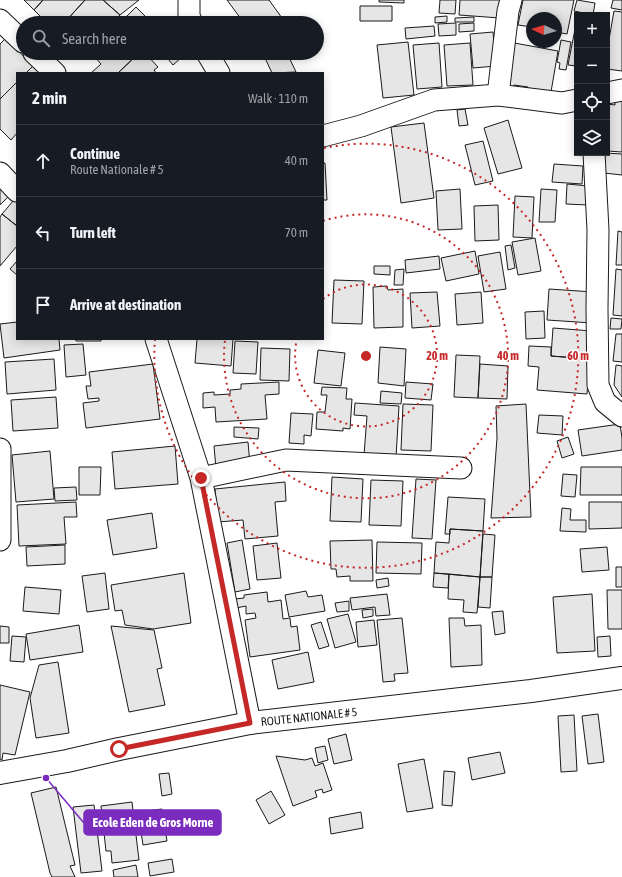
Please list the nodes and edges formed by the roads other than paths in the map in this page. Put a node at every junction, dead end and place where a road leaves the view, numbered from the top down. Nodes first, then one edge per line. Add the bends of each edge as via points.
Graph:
1 (189, 0) edge
2 (511, 0) edge
3 (189, 16) edge
4 (0, 20) edge
5 (16, 35) edge
6 (41, 60) edge
7 (211, 60) edge
8 (54, 72) edge
9 (218, 72) edge
10 (622, 90) edge
11 (610, 92) edge
12 (498, 95) junction
13 (574, 101) edge
14 (324, 136) edge
15 (594, 156) edge
16 (0, 173) edge
17 (16, 190) edge
18 (156, 340) edge
19 (622, 416) edge
20 (0, 449) edge
21 (461, 468) dead end
22 (201, 478) junction
23 (0, 540) edge
24 (622, 678) edge
25 (250, 723) junction
26 (0, 774) edge

1 - 3 street
2 - 12 street
4 - 5 street
6 - 8 street
7 - 9 street
10 - 11 street
12 - 13 street via 562,103
12 - 14 street via 434,100 361,126
15 - 19 street via 598,230 598,385 605,402
16 - 17 street
18 - 22 street
20 - 23 street
21 - 22 street via 286,460
22 - 25 street
24 - 25 main road, ROUTE NATIONALE # 5
25 - 26 main road, ROUTE NATIONALE # 5

